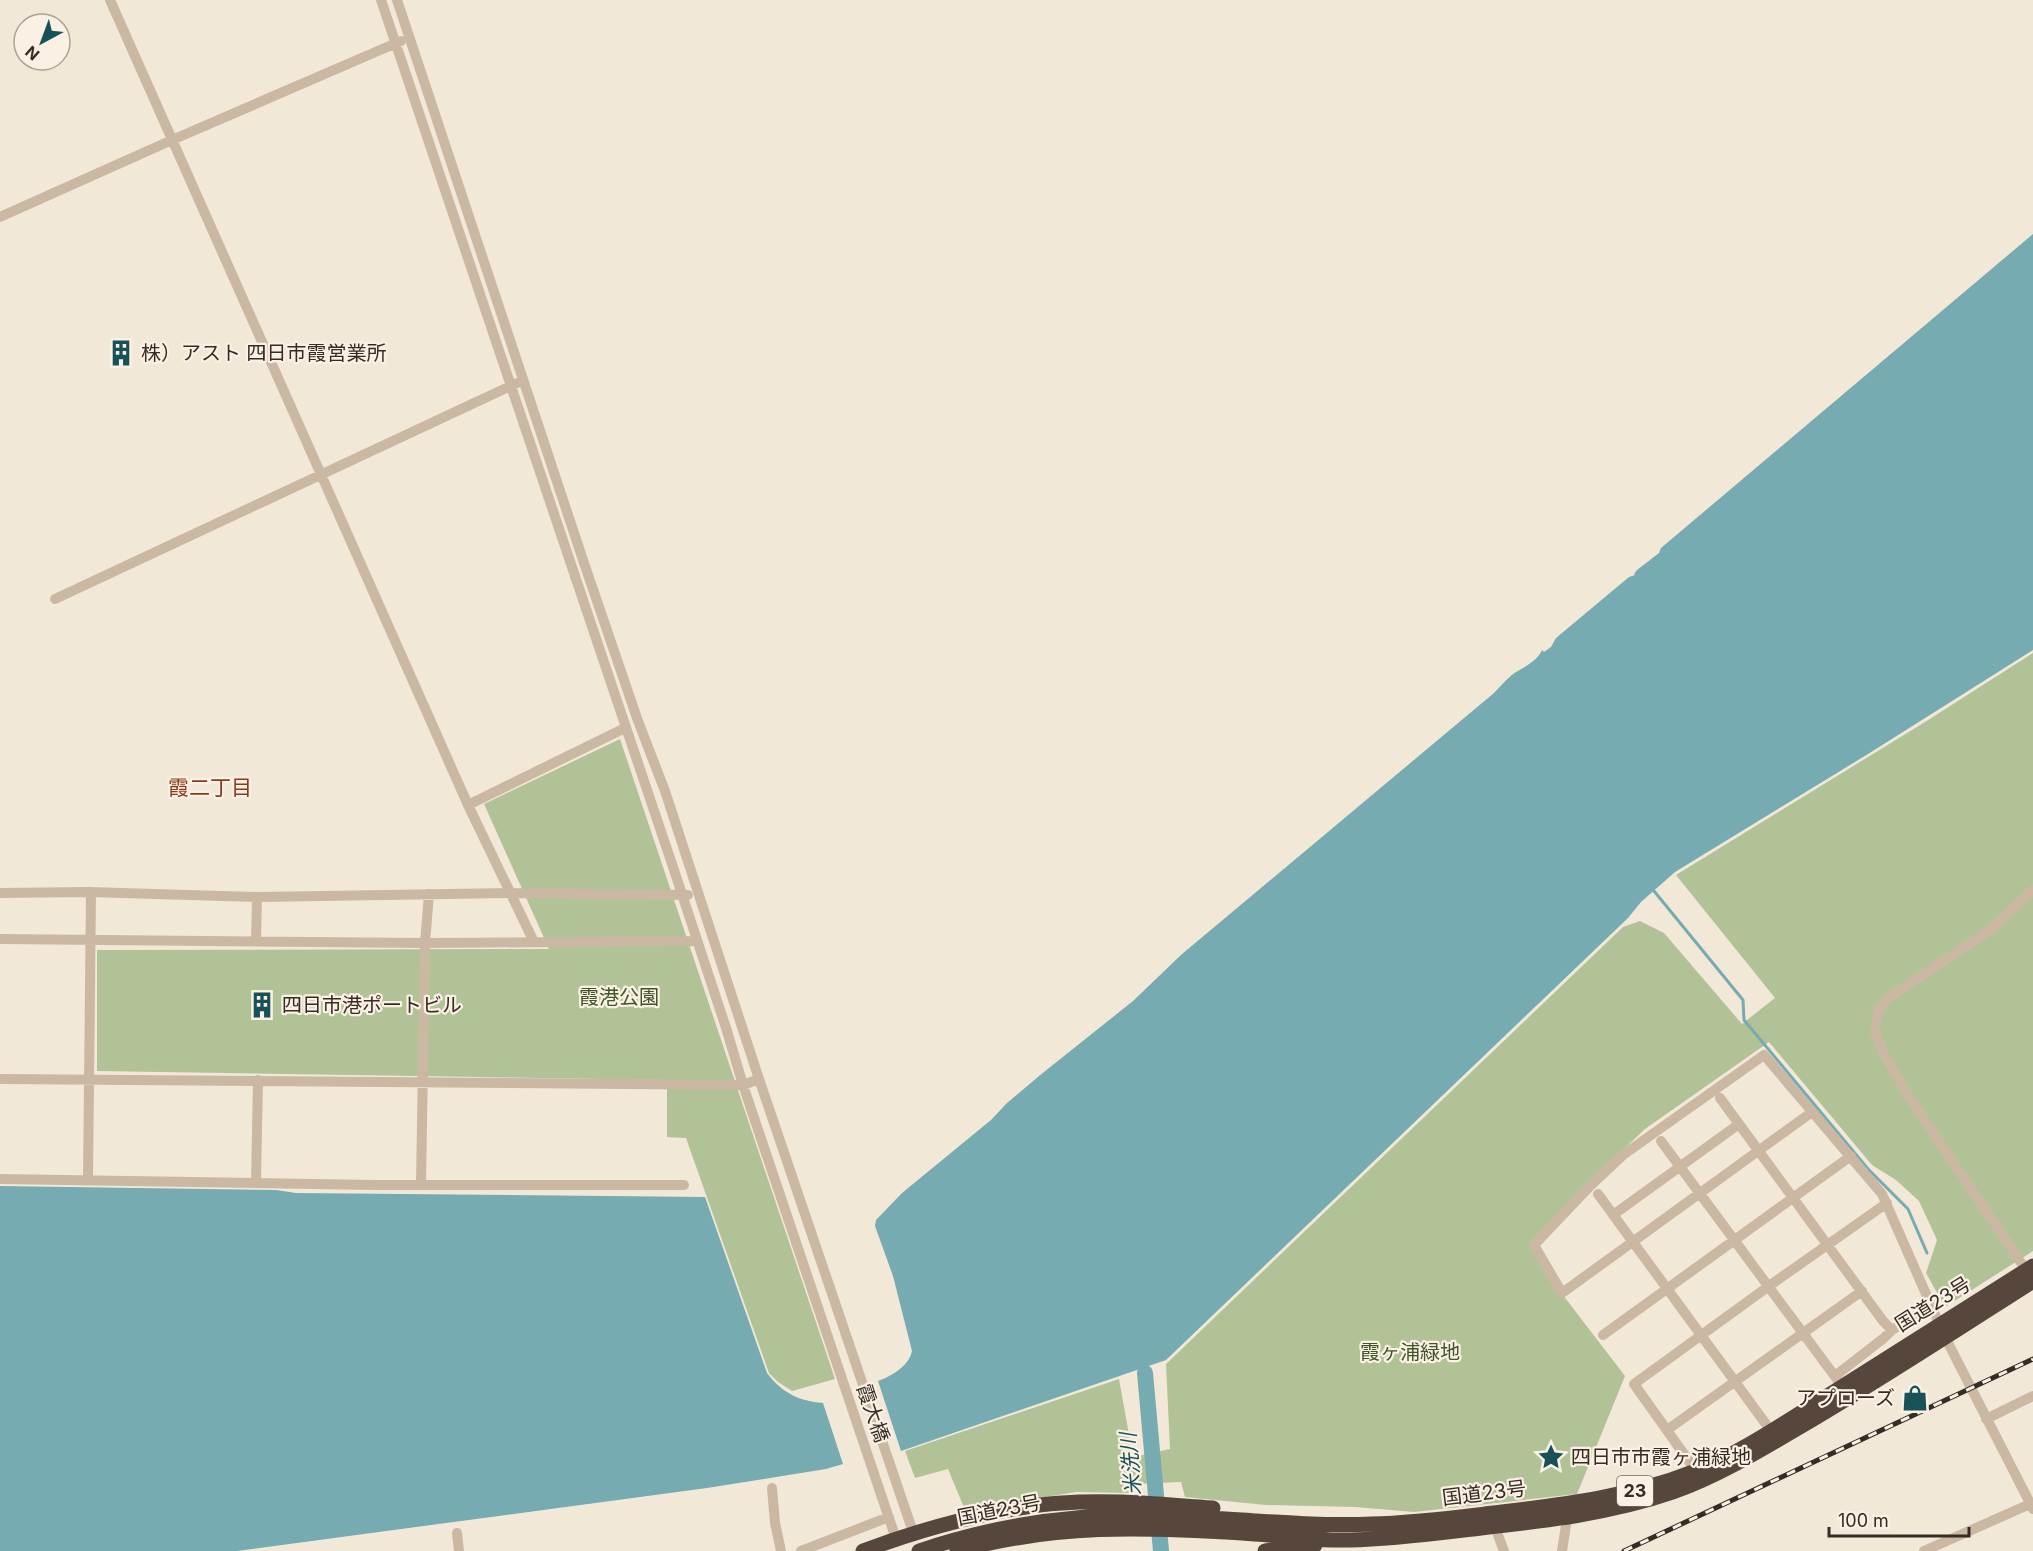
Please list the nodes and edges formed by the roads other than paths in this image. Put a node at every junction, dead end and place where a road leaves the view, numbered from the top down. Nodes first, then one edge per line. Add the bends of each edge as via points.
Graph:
1 (110, 0) edge
2 (381, 0) edge
3 (397, 0) edge
4 (410, 38) junction
5 (395, 43) junction
6 (172, 140) junction
7 (0, 217) edge
8 (523, 380) junction
9 (511, 386) junction
10 (321, 474) junction
11 (55, 599) dead end
12 (625, 728) junction
13 (468, 805) junction
14 (2033, 890) edge
15 (91, 892) junction
16 (0, 893) edge
17 (510, 893) junction
18 (429, 894) junction
19 (682, 895) junction
20 (699, 895) junction
21 (257, 897) junction
22 (0, 939) edge
23 (90, 939) junction
24 (256, 941) junction
25 (534, 942) junction
26 (697, 942) junction
27 (425, 943) junction
28 (0, 1079) edge
29 (759, 1079) junction
30 (90, 1080) junction
31 (258, 1080) junction
32 (422, 1082) junction
33 (743, 1085) junction
34 (1720, 1098) dead end
35 (1812, 1112) junction
36 (1738, 1124) junction
37 (1661, 1141) dead end
38 (1758, 1151) junction
39 (1851, 1156) junction
40 (1680, 1167) junction
41 (0, 1179) edge
42 (88, 1180) junction
43 (256, 1182) junction
44 (421, 1184) junction
45 (684, 1185) dead end
46 (1700, 1193) junction
47 (1598, 1194) dead end
48 (1793, 1198) junction
49 (1887, 1203) junction
50 (1613, 1215) junction
51 (1735, 1239) junction
52 (1632, 1241) junction
53 (1828, 1245) junction
54 (2031, 1272) edge
55 (1769, 1286) junction
56 (1667, 1288) junction
57 (1862, 1291) junction
58 (1931, 1306) junction
59 (1893, 1330) junction
60 (1942, 1331) junction
61 (1804, 1332) junction
62 (1603, 1335) dead end
63 (1701, 1335) junction
64 (1735, 1381) junction
65 (1839, 1381) junction
66 (2033, 1396) edge
67 (1986, 1419) junction
68 (1667, 1430) junction
69 (1771, 1431) junction
70 (1696, 1471) junction
71 (772, 1488) dead end
72 (2032, 1507) edge
73 (1568, 1510) junction
74 (1141, 1516) junction
75 (889, 1517) junction
76 (1178, 1517) junction
77 (1065, 1525) junction
78 (1495, 1527) junction
79 (457, 1533) dead end
80 (914, 1534) junction
81 (896, 1539) junction
82 (1348, 1540) junction
83 (459, 1551) edge
84 (781, 1551) edge
85 (801, 1551) edge
86 (863, 1551) edge
87 (919, 1551) edge
88 (957, 1551) edge
89 (1265, 1551) edge
90 (1504, 1551) edge
91 (1562, 1551) edge
92 (1924, 1551) edge

1 - 6 street
2 - 5 street, 霞大橋
3 - 4 street
4 - 5 street
4 - 8 street
5 - 6 street
5 - 9 street, 霞大橋
6 - 7 street
6 - 10 street
8 - 9 street
8 - 20 street
9 - 10 street
9 - 12 street, 霞大橋
10 - 11 street
10 - 13 street
12 - 13 street
12 - 19 street, 霞大橋
13 - 17 street
14 - 54 street via 1990,930 1888,998 1879,1010 1875,1032 1907,1094
15 - 16 street
15 - 21 street
15 - 23 street
17 - 18 street
17 - 19 street
17 - 25 street
18 - 21 street
18 - 27 street
19 - 20 street
19 - 26 street, 霞大橋
20 - 26 street
20 - 29 street
21 - 24 street
22 - 23 street
23 - 24 street
23 - 30 street
24 - 27 street
25 - 26 street
25 - 27 street
26 - 33 street, 霞大橋
27 - 32 street
28 - 30 street
29 - 33 street
29 - 80 street
30 - 31 street
30 - 42 street
31 - 32 street
31 - 43 street
32 - 33 street
32 - 44 street
33 - 75 street, 霞大橋
34 - 36 street
35 - 38 street
35 - 39 street
35 - 52 street via 1764,1055 1623,1155 1534,1245 1562,1293
36 - 38 street
36 - 40 street
37 - 40 street
38 - 46 street
38 - 48 street
39 - 48 street
39 - 49 street
40 - 46 street
40 - 50 street
41 - 42 street
42 - 43 street
43 - 44 street
44 - 45 street
46 - 51 street
46 - 52 street
47 - 50 street
48 - 51 street
48 - 53 street
49 - 53 street
49 - 58 street
50 - 52 street
51 - 55 street
51 - 56 street
52 - 56 street
53 - 55 street
53 - 57 street
54 - 60 highway, 国道23号 / 23
55 - 61 street
55 - 63 street
56 - 62 street
56 - 63 street
57 - 59 street
57 - 61 street
58 - 59 street
58 - 60 street
59 - 65 street
60 - 65 highway, 国道23号 / 23
60 - 67 street
60 - 73 highway, 国道23号 / 23 via 1850,1397 1727,1468 1671,1492
61 - 64 street
61 - 65 street
63 - 64 street
63 - 68 street via 1634,1384
64 - 68 street
64 - 69 street
65 - 69 highway, 国道23号 / 23
66 - 67 street
67 - 72 street
68 - 70 street
69 - 70 highway, 国道23号 / 23
70 - 73 highway, 国道23号 / 23
71 - 84 street
72 - 92 street
73 - 76 highway, 国道23号 / 23 via 1413,1522 1292,1513
73 - 78 highway, 国道23号 / 23
73 - 91 street
74 - 76 highway, 国道23号 / 23
74 - 77 highway, 国道23号 / 23 via 1103,1528
74 - 80 highway via 1061,1503 984,1515
75 - 81 street, 霞大橋
75 - 85 street
76 - 82 highway, 国道23号 / 23
77 - 87 highway, 国道23号 / 23 via 994,1530
77 - 88 highway, 国道23号 / 23
78 - 82 highway, 国道23号 / 23
78 - 90 street
79 - 83 street
80 - 81 highway
81 - 86 highway
82 - 89 highway

